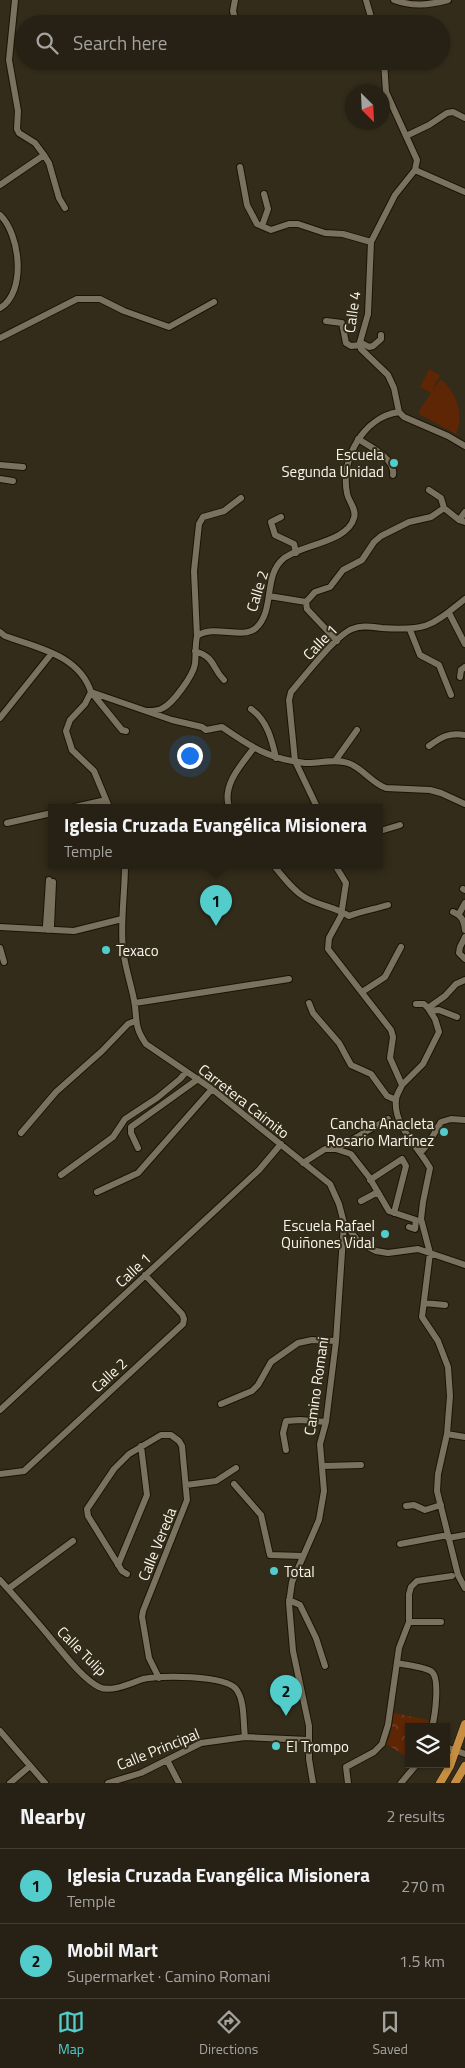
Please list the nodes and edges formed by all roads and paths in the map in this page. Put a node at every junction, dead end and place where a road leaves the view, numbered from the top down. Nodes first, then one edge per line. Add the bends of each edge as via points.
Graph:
1 (15, 0) edge
2 (235, 0) edge
3 (366, 0) edge
4 (394, 0) edge
5 (448, 0) edge
6 (234, 15) edge
7 (370, 15) edge
8 (385, 70) edge
9 (465, 118) edge
10 (406, 136) junction
11 (44, 155) junction
12 (240, 167) dead end
13 (415, 170) junction
14 (0, 185) edge
15 (465, 192) edge
16 (264, 194) dead end
17 (65, 208) dead end
18 (0, 215) edge
19 (262, 226) junction
20 (371, 242) junction
21 (214, 302) dead end
22 (0, 308) edge
23 (326, 321) dead end
24 (381, 335) dead end
25 (0, 338) edge
26 (361, 343) junction
27 (399, 412) junction
28 (358, 439) junction
29 (465, 446) edge
30 (0, 465) edge
31 (23, 467) dead end
32 (393, 475) dead end
33 (0, 480) edge
34 (13, 481) dead end
35 (429, 490) dead end
36 (241, 498) dead end
37 (444, 508) junction
38 (465, 512) edge
39 (281, 517) dead end
40 (462, 521) edge
41 (296, 552) junction
42 (269, 596) junction
43 (465, 599) edge
44 (306, 602) junction
45 (449, 613) junction
46 (410, 630) junction
47 (0, 632) edge
48 (197, 636) junction
49 (337, 641) junction
50 (465, 644) edge
51 (195, 651) junction
52 (52, 653) junction
53 (465, 667) edge
54 (460, 677) dead end
55 (224, 680) dead end
56 (91, 692) junction
57 (451, 696) dead end
58 (251, 710) dead end
59 (147, 711) junction
60 (0, 718) edge
61 (357, 730) dead end
62 (126, 732) dead end
63 (465, 735) edge
64 (429, 746) dead end
65 (253, 749) junction
66 (276, 758) junction
67 (295, 761) junction
68 (334, 761) junction
69 (107, 804) edge
70 (227, 804) edge
71 (316, 804) edge
72 (465, 804) edge
73 (48, 813) edge
74 (7, 823) dead end
75 (400, 825) dead end
76 (383, 830) edge
77 (126, 869) edge
78 (277, 869) edge
79 (338, 869) edge
80 (51, 881) dead end
81 (465, 903) edge
82 (388, 906) dead end
83 (342, 911) junction
84 (122, 919) junction
85 (0, 926) edge
86 (48, 930) junction
87 (465, 930) edge
88 (465, 937) edge
89 (401, 947) dead end
90 (0, 948) edge
91 (465, 959) edge
92 (4, 962) dead end
93 (289, 979) dead end
94 (465, 980) edge
95 (362, 992) junction
96 (308, 1002) dead end
97 (134, 1003) junction
98 (416, 1004) dead end
99 (429, 1009) junction
100 (457, 1017) dead end
101 (135, 1022) junction
102 (186, 1072) junction
103 (198, 1079) junction
104 (402, 1085) junction
105 (212, 1089) junction
106 (396, 1100) junction
107 (388, 1119) dead end
108 (465, 1120) edge
109 (20, 1133) dead end
110 (281, 1144) junction
111 (138, 1148) dead end
112 (336, 1149) junction
113 (421, 1152) junction
114 (303, 1163) junction
115 (61, 1175) dead end
116 (370, 1180) junction
117 (97, 1192) dead end
118 (378, 1192) junction
119 (361, 1201) dead end
120 (394, 1213) junction
121 (344, 1223) junction
122 (409, 1227) dead end
123 (430, 1253) junction
124 (465, 1265) edge
125 (146, 1275) junction
126 (424, 1303) junction
127 (444, 1305) dead end
128 (336, 1341) junction
129 (221, 1404) dead end
130 (0, 1410) edge
131 (326, 1422) junction
132 (447, 1434) junction
133 (465, 1437) edge
134 (141, 1446) junction
135 (286, 1450) dead end
136 (361, 1465) dead end
137 (323, 1466) junction
138 (236, 1468) dead end
139 (0, 1474) edge
140 (234, 1484) dead end
141 (186, 1485) junction
142 (441, 1505) junction
143 (406, 1506) dead end
144 (465, 1535) edge
145 (448, 1537) junction
146 (73, 1541) dead end
147 (400, 1544) dead end
148 (303, 1556) junction
149 (118, 1564) junction
150 (127, 1574) dead end
151 (452, 1576) dead end
152 (0, 1580) edge
153 (465, 1588) edge
154 (8, 1589) junction
155 (289, 1600) junction
156 (409, 1622) junction
157 (441, 1622) dead end
158 (397, 1663) junction
159 (325, 1666) dead end
160 (159, 1678) junction
161 (433, 1723) edge
162 (465, 1724) edge
163 (0, 1731) edge
164 (245, 1737) junction
165 (308, 1740) junction
166 (450, 1748) edge
167 (456, 1750) junction
168 (465, 1754) edge
169 (167, 1760) junction
170 (30, 1766) junction
171 (465, 1766) edge
172 (414, 1768) edge
173 (10, 1783) edge
174 (45, 1783) edge
175 (108, 1783) edge
176 (179, 1783) edge
177 (313, 1783) edge
178 (348, 1783) edge
179 (401, 1783) edge
180 (440, 1783) edge
181 (455, 1783) edge

1 - 11 street via 10,60 18,111 17,129
2 - 6 street
3 - 7 street
4 - 5 street via 430,5
8 - 10 street via 386,92
9 - 10 street via 453,112 447,113
10 - 13 street via 417,160
11 - 14 street
11 - 17 street
12 - 19 street via 247,205 257,224
13 - 15 street
13 - 20 street, Calle 4 via 395,195
16 - 19 street via 268,210
18 - 22 street via 14,237 18,274 7,302
19 - 20 street via 271,230 298,224
20 - 26 street, Calle 4 via 368,314
21 - 25 street via 169,327 100,299 77,298
23 - 26 street via 342,324 346,343 351,346
24 - 26 street via 382,339 373,346
26 - 27 street, Calle 4 via 362,349 388,375
27 - 28 street, Calle 2 via 387,414
27 - 29 street
28 - 32 street via 390,461
28 - 41 street, Calle 2 via 349,456 345,474 347,494 355,517 340,534
30 - 31 street
33 - 34 street
35 - 37 street via 441,498
36 - 48 street via 224,511 203,517 199,524 194,571
37 - 40 street
37 - 44 street via 431,518 410,522 381,536 362,560 343,570 330,587 315,592
38 - 40 street
39 - 41 street via 271,522 275,535 294,544
41 - 42 street, Calle 2 via 280,562
42 - 44 street
42 - 48 street, Calle 2 via 265,617 255,630 242,633 213,631
43 - 45 street, Calle 1
44 - 49 street via 308,609
45 - 46 street, Calle 1 via 433,624
45 - 50 street
46 - 49 street, Calle 1 via 359,626
46 - 57 street via 420,655 439,665
47 - 52 street
48 - 51 street
49 - 67 street, Calle 1 via 290,696
51 - 55 street via 212,660 218,675
51 - 59 street via 193,671 184,686 168,705
52 - 56 street via 78,668
52 - 60 street
53 - 54 street
56 - 59 street
56 - 62 street
56 - 69 street via 70,720 66,731 72,750 94,771
58 - 66 street via 271,737
59 - 65 street via 202,726 206,730 222,727
61 - 68 street
63 - 64 street via 442,736
65 - 66 street
65 - 70 street via 233,777
66 - 67 street
67 - 68 street
67 - 71 street
68 - 72 street via 348,763 366,773 379,786 430,790
73 - 74 street
75 - 76 street
77 - 84 street, Carretera Caimito
78 - 83 street via 306,898
79 - 83 street via 346,882
80 - 86 street via 51,926
81 - 87 street via 456,913 464,922
82 - 83 street via 349,916
83 - 95 street via 329,938 328,949
84 - 86 street via 74,931
84 - 97 street, Carretera Caimito via 123,951
85 - 86 street
88 - 91 street via 459,953
89 - 95 street via 386,977
90 - 92 street
93 - 97 street
94 - 99 street via 456,984
95 - 104 street via 391,1030 390,1058
96 - 106 street via 351,1065 371,1074 387,1096
97 - 101 street, Carretera Caimito
98 - 99 street via 424,1004
99 - 100 street
99 - 104 street via 439,1032 423,1064
101 - 102 street, Carretera Caimito via 146,1044
101 - 109 street via 128,1024 56,1092
102 - 103 street, Carretera Caimito
102 - 115 street via 157,1098 125,1119 113,1136
103 - 105 street, Carretera Caimito
103 - 111 street via 131,1128
104 - 106 street
105 - 110 street, Carretera Caimito
105 - 117 street via 138,1173
106 - 113 street via 403,1128
107 - 112 street
108 - 113 street via 441,1122
110 - 114 street, Carretera Caimito
110 - 125 street, Calle 1 via 258,1170
112 - 114 street via 325,1149
112 - 116 street via 351,1154
113 - 123 street via 430,1168 421,1219
114 - 121 street, Carretera Caimito via 330,1184
116 - 118 street
116 - 120 street via 402,1159 406,1166
118 - 119 street
118 - 120 street via 389,1211
120 - 122 street via 416,1220 415,1229
121 - 123 street, Carretera Caimito via 359,1242 376,1251 388,1253 418,1249
121 - 128 street, Camino Romani
123 - 124 street, Carretera Caimito
123 - 126 street
125 - 130 street, Calle 1
125 - 139 street, Calle 2 via 182,1314 183,1324 24,1471
126 - 127 street
126 - 132 street via 422,1317 438,1341 448,1367
128 - 129 street via 298,1343 271,1362 252,1391
128 - 131 street, Camino Romani
131 - 135 street via 286,1421
131 - 137 street, Camino Romani via 320,1444
132 - 133 street
132 - 142 street via 438,1474 437,1491
134 - 141 street, Calle Vereda via 161,1435 176,1437 182,1446
134 - 149 street via 147,1495
134 - 149 street, Calle Vereda via 114,1469 88,1509 88,1516
136 - 137 street
137 - 148 street, Camino Romani via 324,1491 319,1520
138 - 141 street via 216,1481
140 - 148 street via 261,1516 270,1555
141 - 160 street, Calle Vereda via 186,1504 143,1611 148,1658
142 - 143 street via 425,1510 414,1505
142 - 145 street
144 - 145 street
145 - 147 street
145 - 153 street via 458,1575
146 - 154 street
148 - 155 street, Camino Romani via 292,1582
149 - 150 street, Calle Vereda
151 - 156 street via 417,1581 411,1587
152 - 154 street, Calle Tulip
154 - 160 street, Calle Tulip via 92,1683 101,1688 114,1688 146,1678
155 - 159 street via 300,1605
155 - 165 street, Camino Romani via 293,1651 309,1726
156 - 157 street
156 - 158 street
158 - 161 street via 432,1671 436,1678
158 - 178 street via 382,1744 346,1767
160 - 164 street, Calle Tulip via 212,1678 228,1682 240,1696
162 - 167 main road
163 - 170 street
164 - 165 street, Calle Principal
164 - 169 street, Calle Principal via 201,1743
165 - 177 street, Camino Romani
166 - 167 street
167 - 168 street
167 - 180 main road
169 - 175 street, Calle Principal via 141,1773
169 - 176 street
170 - 173 street
170 - 174 street
171 - 181 main road
172 - 179 street

